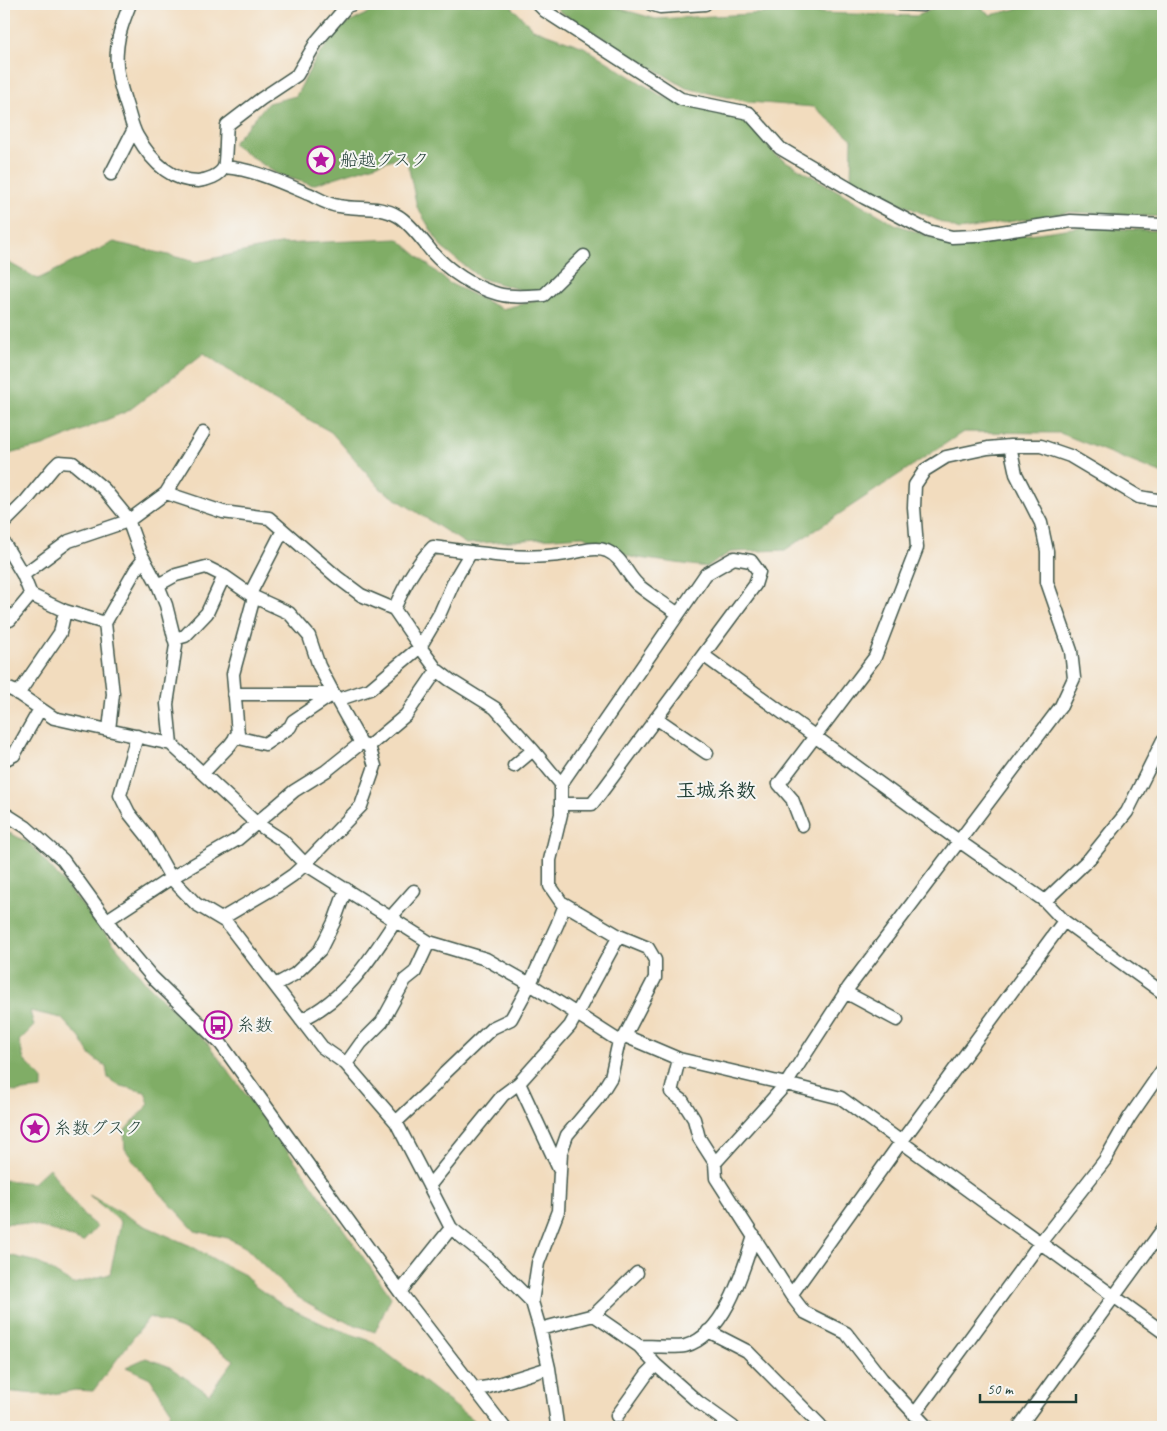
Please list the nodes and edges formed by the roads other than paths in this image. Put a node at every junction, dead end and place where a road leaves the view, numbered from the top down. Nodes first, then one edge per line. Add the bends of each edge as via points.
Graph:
1 (130, 4) edge
2 (353, 4) edge
3 (538, 4) edge
4 (650, 4) edge
5 (705, 4) edge
6 (900, 4) edge
7 (925, 4) edge
8 (134, 129) junction
9 (224, 167) junction
10 (111, 174) dead end
11 (1163, 226) edge
12 (584, 256) dead end
13 (203, 434) dead end
14 (1010, 446) junction
15 (166, 493) junction
16 (1163, 501) edge
17 (128, 522) junction
18 (4, 523) edge
19 (283, 530) junction
20 (4, 543) edge
21 (471, 552) junction
22 (144, 559) junction
23 (23, 576) junction
24 (224, 576) junction
25 (158, 585) junction
26 (30, 595) junction
27 (252, 596) junction
28 (394, 609) junction
29 (65, 611) junction
30 (678, 614) junction
31 (10, 620) dead end
32 (105, 623) junction
33 (174, 639) junction
34 (420, 647) junction
35 (703, 655) junction
36 (437, 670) junction
37 (4, 687) edge
38 (18, 694) junction
39 (234, 694) junction
40 (335, 697) junction
41 (40, 709) junction
42 (656, 718) junction
43 (109, 730) junction
44 (137, 736) junction
45 (816, 736) junction
46 (235, 737) junction
47 (1163, 740) edge
48 (171, 744) junction
49 (365, 745) junction
50 (534, 750) junction
51 (707, 753) dead end
52 (4, 760) edge
53 (514, 766) dead end
54 (203, 774) junction
55 (562, 784) junction
56 (562, 804) junction
57 (4, 813) edge
58 (256, 823) junction
59 (802, 825) dead end
60 (959, 841) junction
61 (305, 864) junction
62 (171, 878) junction
63 (346, 889) junction
64 (414, 891) dead end
65 (1045, 901) junction
66 (565, 905) junction
67 (393, 918) junction
68 (221, 919) junction
69 (107, 920) junction
70 (1064, 922) junction
71 (619, 936) junction
72 (429, 942) junction
73 (530, 984) junction
74 (275, 985) junction
75 (845, 992) junction
76 (1163, 993) edge
77 (577, 1014) junction
78 (301, 1020) junction
79 (897, 1020) dead end
80 (622, 1039) junction
81 (679, 1059) junction
82 (346, 1064) junction
83 (1163, 1069) edge
84 (520, 1083) junction
85 (786, 1084) junction
86 (396, 1122) junction
87 (901, 1142) junction
88 (715, 1163) junction
89 (559, 1169) junction
90 (429, 1186) junction
91 (451, 1228) junction
92 (1163, 1229) edge
93 (754, 1236) junction
94 (1040, 1243) junction
95 (637, 1272) dead end
96 (400, 1292) junction
97 (791, 1295) junction
98 (1113, 1297) junction
99 (532, 1302) junction
100 (594, 1315) junction
101 (540, 1330) junction
102 (708, 1331) junction
103 (1163, 1332) edge
104 (639, 1346) junction
105 (656, 1364) junction
106 (549, 1368) junction
107 (475, 1389) junction
108 (914, 1415) junction
109 (617, 1416) dead end
110 (504, 1427) edge
111 (556, 1427) edge
112 (733, 1427) edge
113 (818, 1427) edge
114 (927, 1427) edge
115 (1019, 1427) edge

1 - 8 street via 119,33 116,53 120,86
2 - 9 street via 347,6 317,41 297,75 227,125
3 - 11 street via 681,100 749,113 780,148 864,198 928,231 952,237 974,236 1071,221
4 - 5 street via 660,7
6 - 7 street
8 - 9 street via 152,159 174,175 208,180
8 - 10 street
9 - 12 street via 238,168 278,181 338,206 372,208 399,216 459,276 500,295 544,295
13 - 15 street
14 - 16 street via 1041,446 1070,456 1139,497
14 - 45 street via 946,457 924,470 914,485 917,548 875,657
14 - 60 street via 1016,474 1041,523 1047,552 1047,582 1071,651 1074,678 1061,706
15 - 17 street
15 - 19 street via 223,512 269,518
17 - 18 street via 104,488 73,463 59,462
17 - 22 street
17 - 23 street via 69,541
19 - 27 street
19 - 28 street via 361,595
20 - 23 street
21 - 28 street via 433,547 405,585
21 - 30 street via 545,558 592,548 606,550 618,558 636,584
21 - 34 street
22 - 25 street
22 - 32 street
23 - 26 street
24 - 25 street via 206,567 176,575
24 - 27 street
24 - 33 street via 207,613 185,636
25 - 33 street
26 - 29 street
26 - 31 street
27 - 39 street via 232,674
27 - 40 street via 290,613 309,636 319,666
28 - 34 street
29 - 32 street
29 - 38 street via 60,633
30 - 35 street via 706,574 734,558 751,561 759,572 755,585
30 - 55 street
32 - 43 street via 113,694
33 - 48 street via 176,645 167,704
34 - 36 street
34 - 40 street via 370,689
35 - 42 street
35 - 45 street
36 - 49 street via 406,715
36 - 50 street via 494,708
37 - 38 street
38 - 41 street
39 - 40 street
39 - 46 street via 238,734
40 - 46 street via 293,721 290,727 265,744
40 - 49 street
41 - 43 street via 54,718
41 - 52 street via 14,755
42 - 51 street
42 - 56 street via 592,804
43 - 44 street
44 - 48 street
44 - 62 street via 120,795
45 - 59 street via 779,784 792,799
45 - 60 street
46 - 54 street
47 - 65 street via 1127,812 1090,858
48 - 54 street
49 - 58 street via 294,791
49 - 61 street via 375,766 361,806
50 - 53 street
50 - 55 street
54 - 58 street
55 - 56 street
56 - 66 street via 550,860 550,886
57 - 69 street via 26,827 63,860
58 - 61 street via 282,840
58 - 62 street via 238,838
60 - 65 street
60 - 75 street
61 - 63 street
61 - 68 street via 277,886
62 - 68 street via 196,904
62 - 69 street
63 - 67 street
63 - 74 street via 320,950 295,974
64 - 67 street
65 - 70 street
66 - 71 street
66 - 73 street
67 - 72 street
67 - 78 street via 371,959 337,998
68 - 74 street
69 - 96 street via 152,977 221,1044
70 - 76 street
70 - 87 street
71 - 77 street
71 - 80 street via 648,948 655,960 655,978
72 - 73 street via 486,959
72 - 82 street via 415,972 405,980 382,1022
73 - 77 street
73 - 86 street via 511,1019 492,1028
74 - 78 street
75 - 79 street
75 - 85 street
77 - 80 street
77 - 84 street
78 - 82 street via 322,1047
80 - 81 street
80 - 89 street via 611,1077 567,1135
81 - 85 street
81 - 88 street via 671,1092 682,1100 694,1119 699,1138
82 - 86 street
83 - 94 street via 1105,1160
84 - 89 street
84 - 90 street via 502,1096
85 - 87 street via 841,1098
85 - 88 street
86 - 90 street
87 - 94 street
87 - 97 street
88 - 93 street via 716,1178
89 - 99 street via 558,1211 538,1263
90 - 91 street
91 - 96 street
91 - 99 street via 489,1259
92 - 98 street
93 - 97 street
93 - 102 street via 726,1310
94 - 98 street
94 - 108 street
95 - 100 street
96 - 107 street
97 - 108 street via 804,1312 846,1333
98 - 103 street
98 - 115 street
99 - 101 street
100 - 101 street
100 - 104 street
101 - 106 street
102 - 104 street via 684,1346
102 - 113 street via 747,1351 820,1425
104 - 105 street
105 - 109 street
105 - 112 street via 698,1402
106 - 107 street
106 - 111 street
107 - 110 street
108 - 114 street

